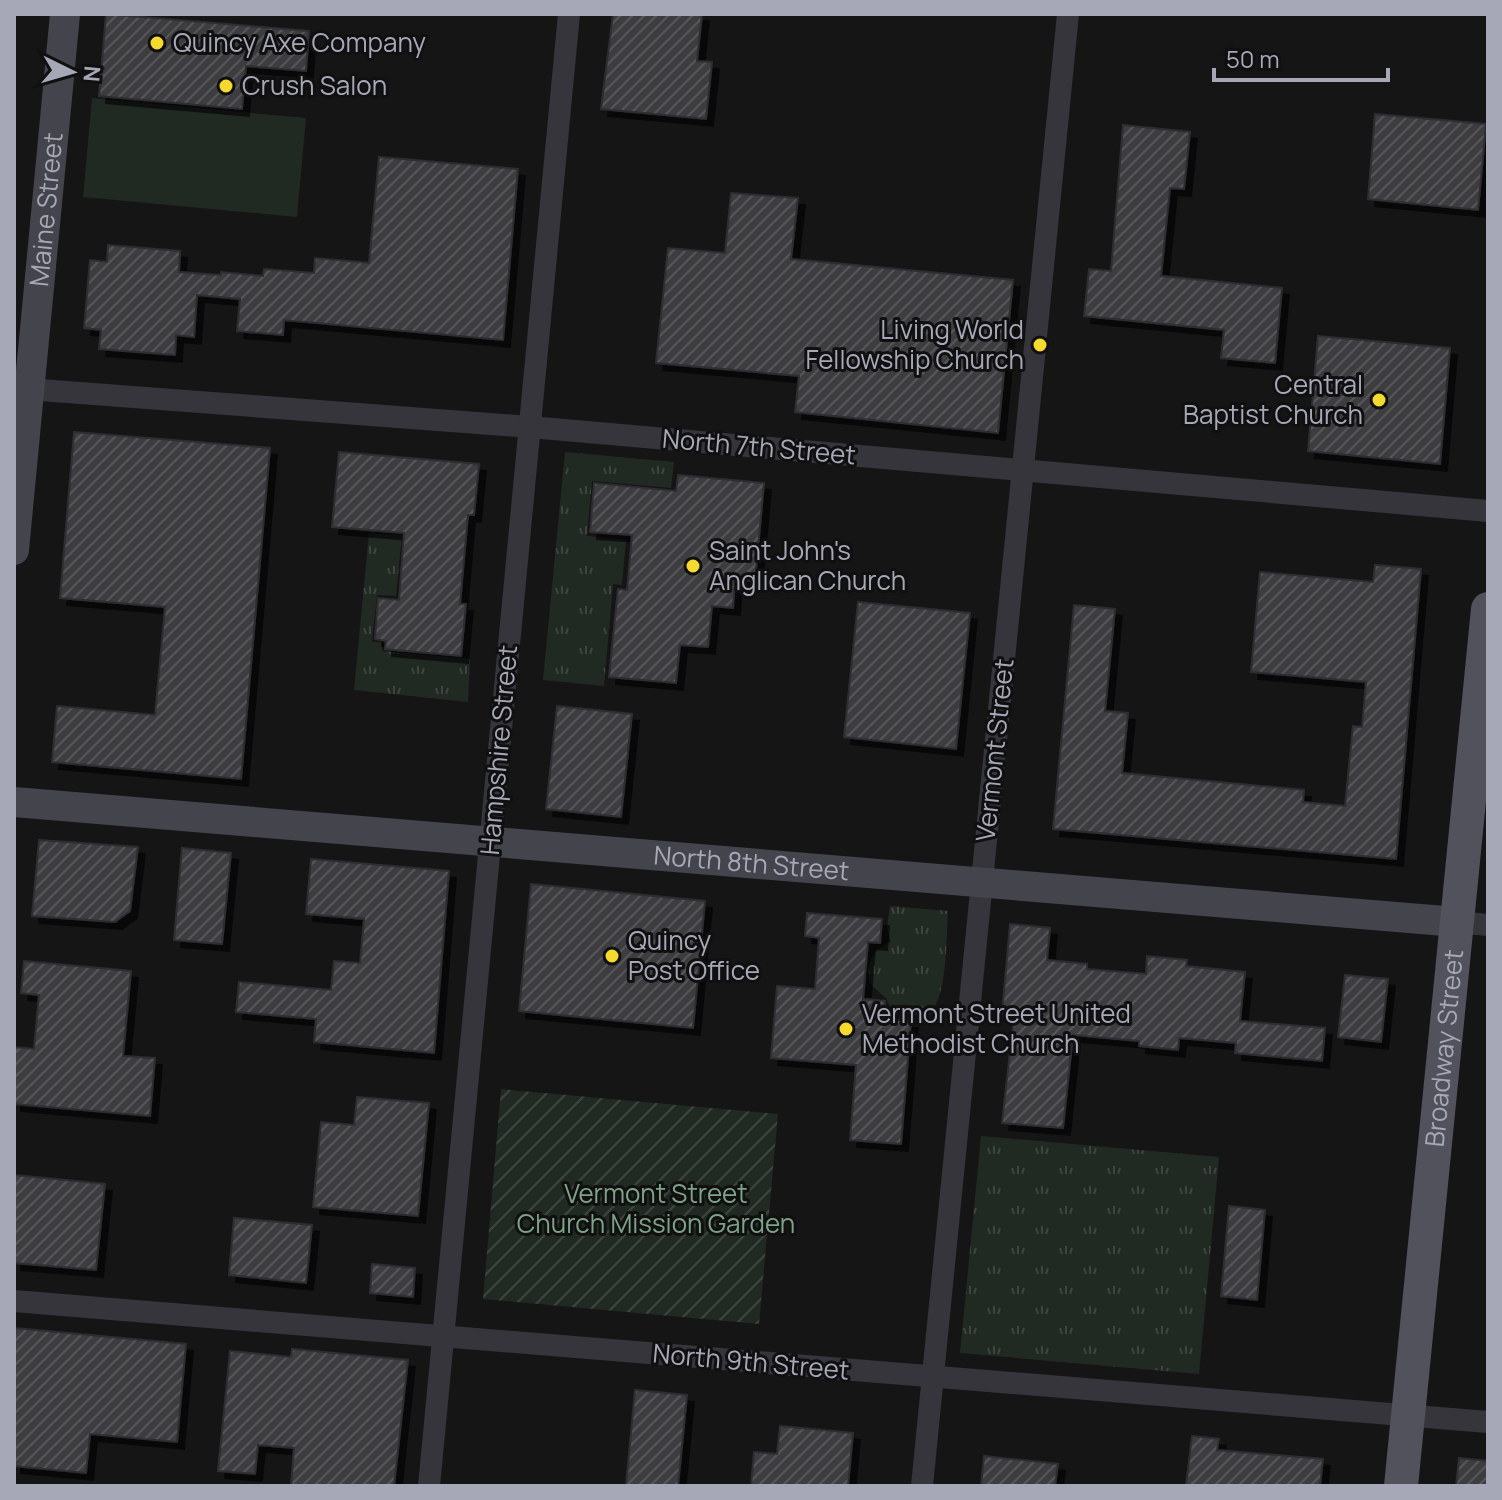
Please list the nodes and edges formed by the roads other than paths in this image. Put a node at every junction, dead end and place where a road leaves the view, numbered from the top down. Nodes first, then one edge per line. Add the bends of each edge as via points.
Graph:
1 (65, 14) edge
2 (569, 14) edge
3 (1068, 14) edge
4 (22, 389) edge
5 (530, 427) junction
6 (1024, 469) junction
7 (1488, 511) edge
8 (14, 550) edge
9 (1488, 609) edge
10 (14, 802) edge
11 (490, 842) junction
12 (981, 882) junction
13 (1472, 924) edge
14 (14, 1301) edge
15 (443, 1336) junction
16 (932, 1377) junction
17 (1408, 1416) junction
18 (1488, 1422) edge
19 (429, 1486) edge
20 (922, 1486) edge
21 (1401, 1486) edge

1 - 4 street, Maine Street
2 - 5 street, Hampshire Street
3 - 6 street, Vermont Street
4 - 5 street, North 7th Street
4 - 8 street, Maine Street
5 - 6 street, North 7th Street
5 - 11 street, Hampshire Street
6 - 7 street, North 7th Street
6 - 12 street, Vermont Street
9 - 13 main road, Broadway Street
10 - 11 street, North 8th Street
11 - 12 street, North 8th Street
11 - 15 street, Hampshire Street
12 - 13 street, North 8th Street
12 - 16 street, Vermont Street
13 - 17 main road, Broadway Street
14 - 15 street, North 9th Street
15 - 16 street, North 9th Street
15 - 19 street, Hampshire Street
16 - 17 street, North 9th Street
16 - 20 street, Vermont Street
17 - 18 street, North 9th Street
17 - 21 main road, Broadway Street

